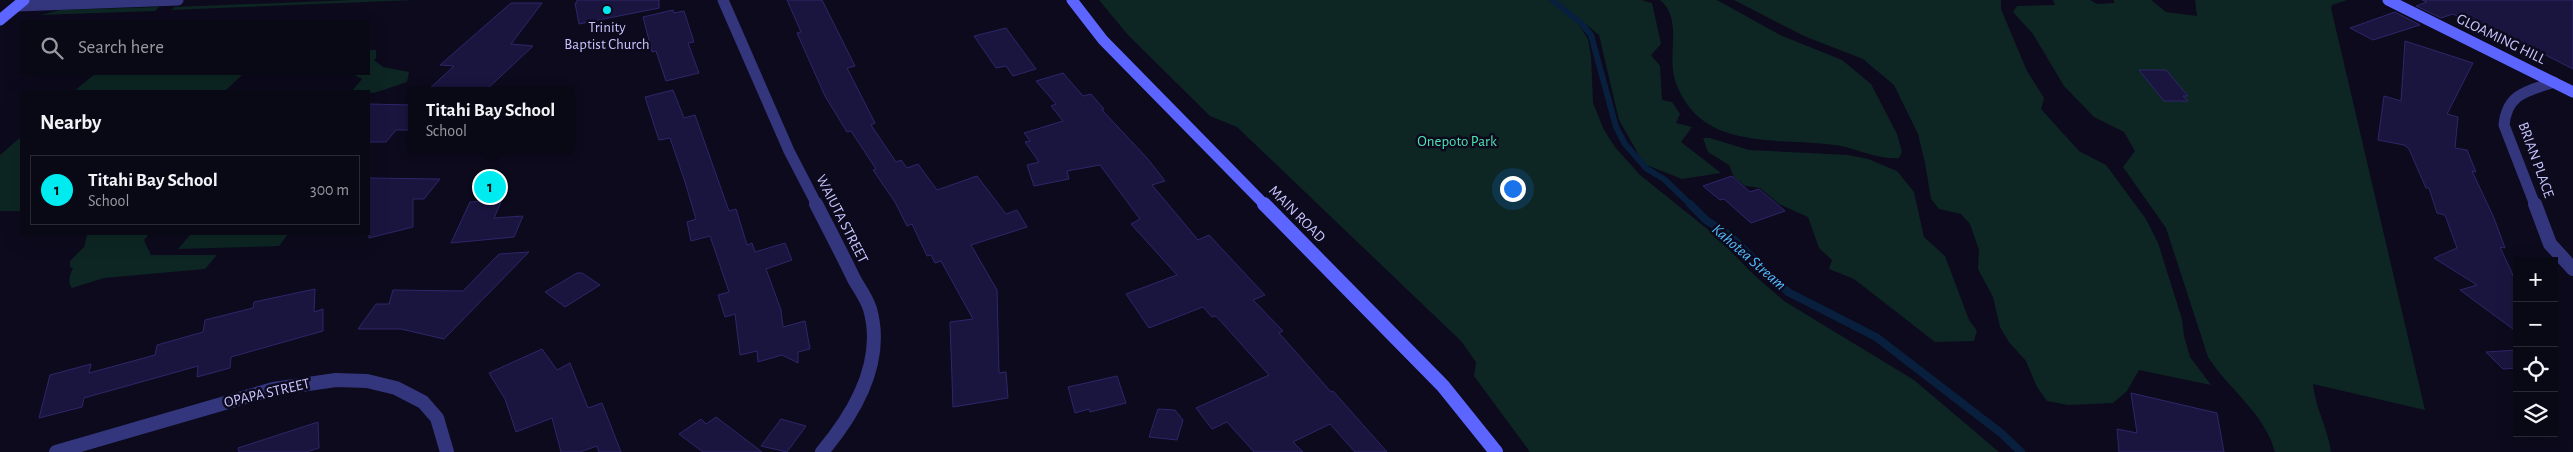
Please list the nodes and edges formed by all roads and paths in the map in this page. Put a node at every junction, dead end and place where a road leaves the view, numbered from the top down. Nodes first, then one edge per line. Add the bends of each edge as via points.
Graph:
1 (178, 0) edge
2 (723, 0) edge
3 (1072, 0) edge
4 (2388, 0) edge
5 (21, 3) edge
6 (0, 20) edge
7 (2554, 82) junction
8 (2573, 92) edge
9 (2573, 269) edge
10 (56, 452) edge
11 (447, 452) edge
12 (822, 452) edge
13 (1496, 452) edge

1 - 5 street
2 - 12 street, WAIUTA STREET via 789,151 870,308 874,341 866,385 854,410
3 - 13 main road, MAIN ROAD via 1103,40 1443,386
4 - 7 main road, GLOAMING HILL
5 - 6 main road
7 - 8 main road, GLOAMING HILL
7 - 9 street, BRIAN PLACE via 2507,104 2504,125 2550,244
10 - 11 street, OPAPA STREET via 253,394 294,384 331,380 388,385 424,403 443,430

